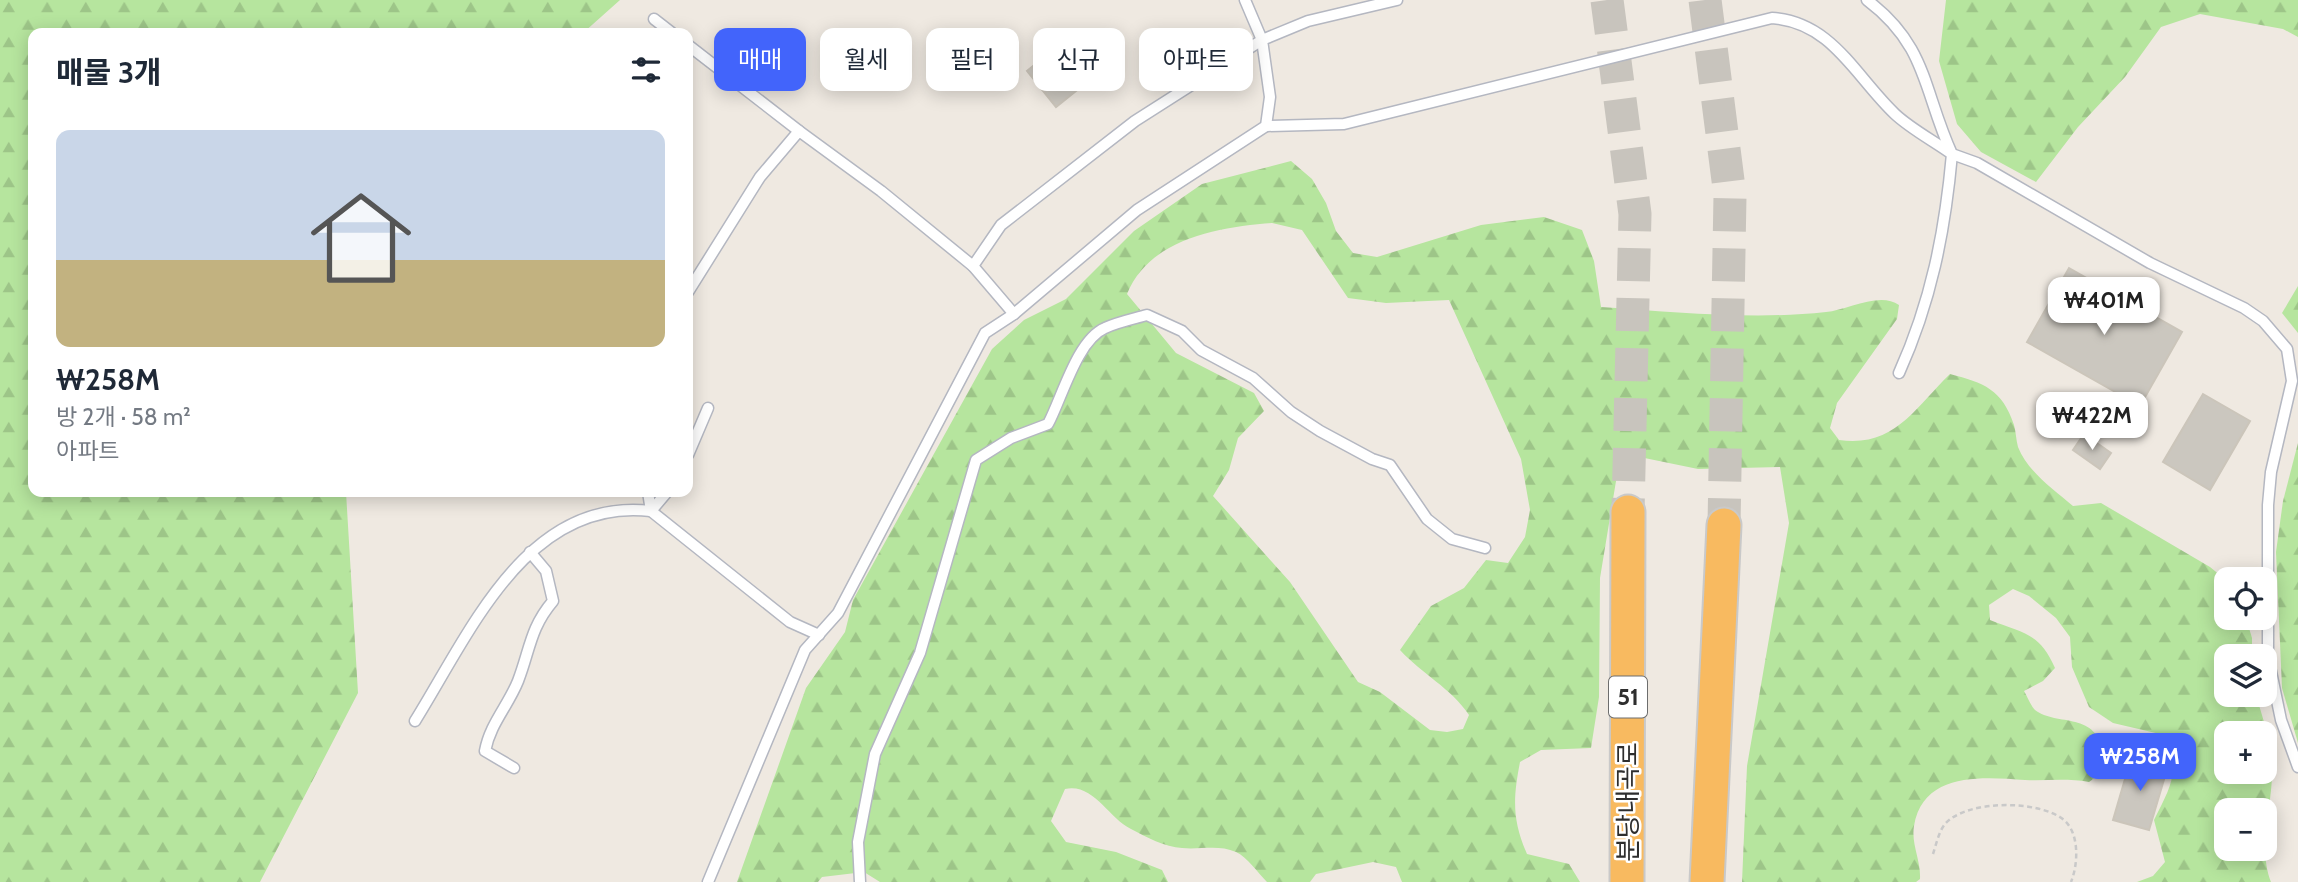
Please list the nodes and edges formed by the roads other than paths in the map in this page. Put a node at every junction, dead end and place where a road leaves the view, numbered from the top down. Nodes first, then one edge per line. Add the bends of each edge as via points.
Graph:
1 (1245, 0) edge
2 (1397, 0) edge
3 (1867, 0) edge
4 (654, 19) dead end
5 (666, 28) edge
6 (1262, 40) junction
7 (693, 49) edge
8 (1266, 127) junction
9 (799, 131) junction
10 (1952, 154) junction
11 (973, 266) junction
12 (693, 284) edge
13 (1014, 314) junction
14 (1899, 373) dead end
15 (708, 408) dead end
16 (693, 443) edge
17 (649, 497) edge
18 (663, 497) edge
19 (651, 511) junction
20 (1628, 512) tunnel mouth
21 (1724, 524) tunnel mouth
22 (1485, 548) dead end
23 (530, 552) junction
24 (819, 635) junction
25 (415, 721) dead end
26 (2298, 767) edge
27 (514, 768) dead end
28 (708, 882) edge
29 (860, 882) edge
30 (1627, 882) edge
31 (1707, 882) edge

1 - 6 lane
2 - 6 lane via 1308,21
3 - 10 lane via 1909,41
4 - 5 lane
6 - 8 lane via 1270,97
6 - 11 lane via 1135,121 1001,225
7 - 9 lane
8 - 10 lane via 1344,124 1772,18 1816,29 1896,116
8 - 13 lane via 1137,210
9 - 11 lane
9 - 12 lane via 760,177
10 - 14 lane via 1948,202 1922,321
10 - 26 lane via 1977,163 2150,263 2244,308 2263,321 2287,349 2292,381 2269,494 2267,645 2281,720
11 - 13 lane
13 - 24 lane via 985,333 838,612
15 - 16 lane
17 - 19 lane
18 - 19 lane
19 - 23 lane via 623,508 578,521
19 - 24 lane via 790,622
20 - 30 highway, 분당내곡로 / 51
21 - 31 highway
22 - 29 lane via 1452,539 1427,519 1390,464 1371,459 1291,412 1253,378 1201,350 1182,331 1147,315 1103,328 1075,365 1048,424 1011,438 976,460 920,653 875,754 858,842
23 - 25 lane via 500,584
23 - 27 lane via 546,571 553,601 537,620 517,683 485,751
24 - 28 lane via 805,650

